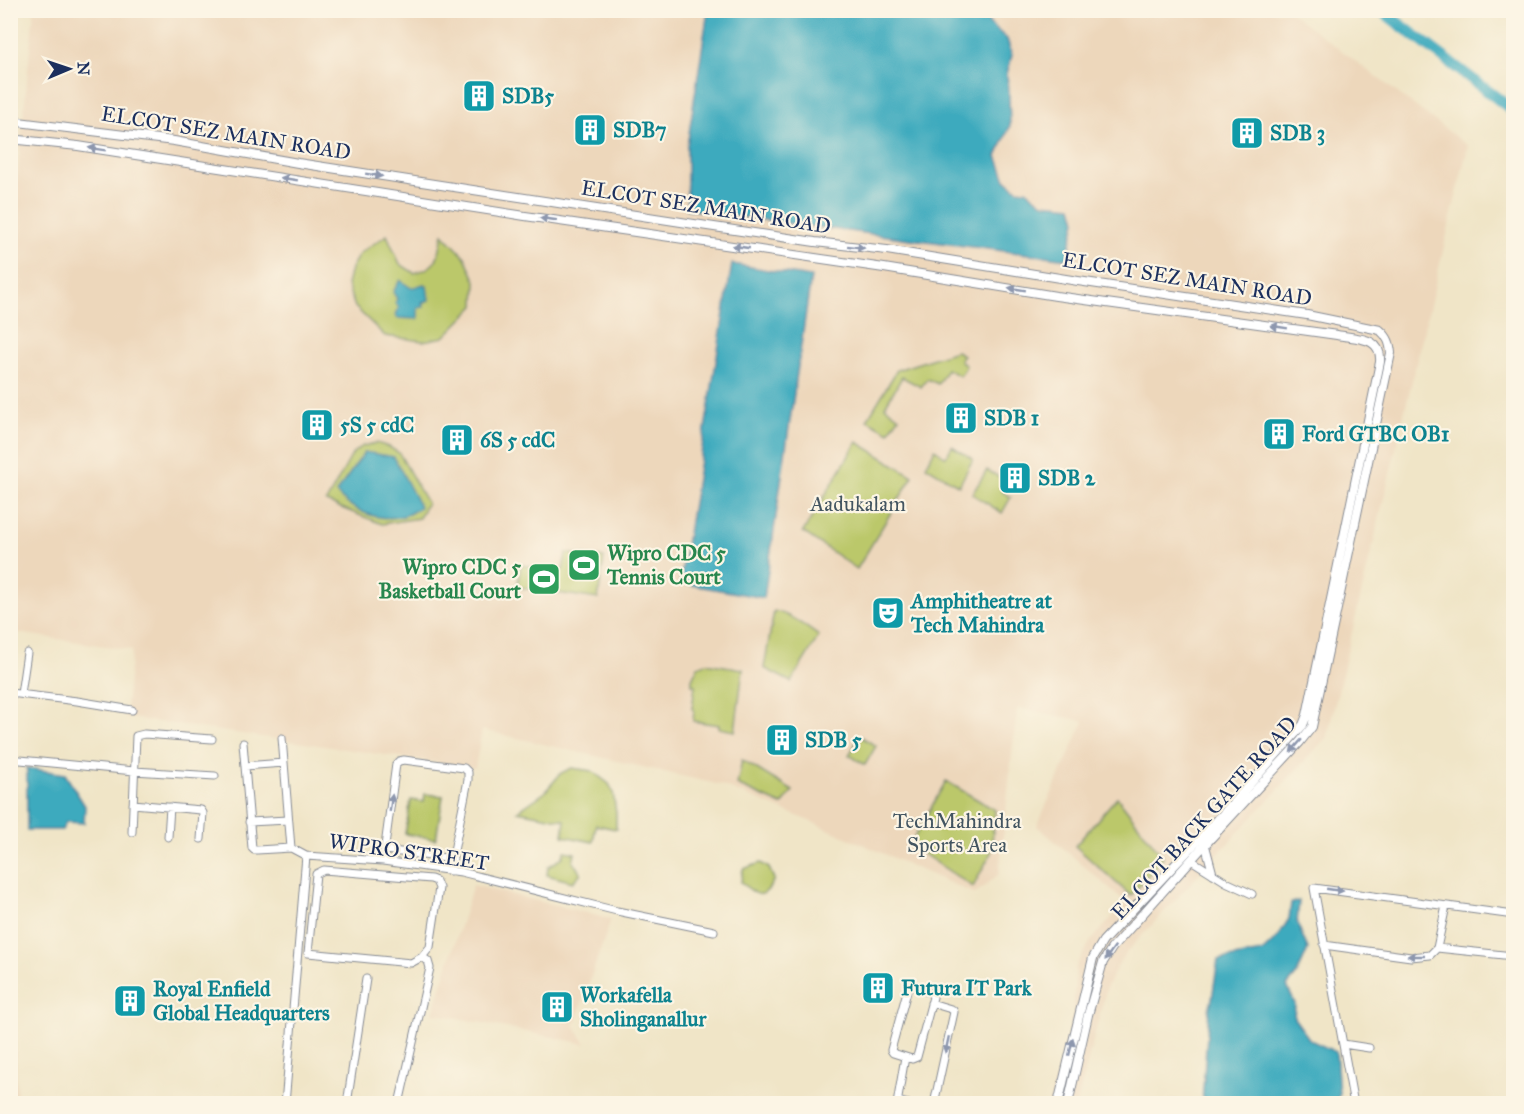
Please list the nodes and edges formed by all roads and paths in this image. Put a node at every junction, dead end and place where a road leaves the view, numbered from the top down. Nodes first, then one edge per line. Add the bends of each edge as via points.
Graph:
1 (12, 10) edge
2 (10, 16) edge
3 (10, 121) edge
4 (67, 128) junction
5 (10, 139) edge
6 (65, 144) junction
7 (694, 224) junction
8 (693, 240) junction
9 (1355, 326) junction
10 (1353, 339) junction
11 (27, 653) dead end
12 (10, 693) edge
13 (21, 694) junction
14 (1315, 696) junction
15 (132, 710) dead end
16 (282, 738) dead end
17 (212, 739) dead end
18 (243, 743) dead end
19 (10, 759) edge
20 (284, 763) junction
21 (245, 766) junction
22 (134, 771) junction
23 (215, 776) dead end
24 (133, 804) junction
25 (170, 807) junction
26 (288, 819) junction
27 (249, 822) junction
28 (132, 832) dead end
29 (168, 837) dead end
30 (201, 839) dead end
31 (1205, 844) junction
32 (291, 848) junction
33 (385, 850) junction
34 (306, 856) junction
35 (453, 859) junction
36 (383, 861) junction
37 (1191, 861) junction
38 (450, 870) junction
39 (1213, 874) junction
40 (1252, 894) dead end
41 (1141, 901) junction
42 (1446, 906) junction
43 (1148, 908) junction
44 (1514, 915) edge
45 (714, 931) dead end
46 (1324, 945) junction
47 (1437, 948) junction
48 (298, 952) junction
49 (308, 953) junction
50 (1513, 955) edge
51 (422, 957) junction
52 (366, 979) dead end
53 (1510, 980) dead end
54 (932, 1003) junction
55 (1343, 1044) junction
56 (1369, 1048) dead end
57 (907, 1058) junction
58 (902, 1103) edge
59 (285, 1104) edge
60 (348, 1104) edge
61 (399, 1104) edge
62 (934, 1104) edge
63 (1058, 1104) edge
64 (1068, 1104) edge
65 (1354, 1104) edge

1 - 2 main road
3 - 4 street, ELCOT SEZ MAIN ROAD
4 - 6 street
4 -> 7 street, ELCOT SEZ MAIN ROAD via 174,141
5 - 6 street, ELCOT SEZ MAIN ROAD
8 -> 6 street, ELCOT SEZ MAIN ROAD
7 - 8 street
7 -> 9 street, ELCOT SEZ MAIN ROAD via 886,250 1307,315
10 -> 8 street, ELCOT SEZ MAIN ROAD
9 - 10 street
9 - 14 street, ELCOT BACK GATE ROAD via 1380,330 1390,344 1390,353
10 - 14 street, ELCOT BACK GATE ROAD via 1377,347 1380,362
11 - 13 street
12 - 13 street
13 - 15 street
14 -> 31 street, ELCOT BACK GATE ROAD via 1312,727
14 - 41 street, ELCOT BACK GATE ROAD via 1303,725
16 - 20 street
17 - 22 street via 140,734 136,736
18 - 21 street
19 - 22 street
20 - 21 street
20 - 26 street
21 - 27 street
22 - 23 street
22 - 24 street
24 - 25 street
24 - 28 street
25 - 29 street
25 - 30 street via 202,811
26 - 27 street
26 - 32 street
27 - 32 street via 254,850
31 - 37 street, ELCOT BACK GATE ROAD
31 - 39 street
32 - 34 street
33 - 35 street
33 -> 35 street via 396,764 404,760 464,768 468,772
33 - 36 street
34 - 36 street, WIPRO STREET
34 - 48 street, WIPRO STREET
35 - 38 street
36 - 38 street, WIPRO STREET
37 - 39 street
37 - 43 street, ELCOT BACK GATE ROAD
38 - 45 street, WIPRO STREET
39 - 40 street
41 - 43 street
63 -> 41 street, ELCOT BACK GATE ROAD via 1093,958 1103,941
42 - 44 street
46 -> 42 street via 1314,888
42 - 47 street
43 -> 64 street, ELCOT BACK GATE ROAD via 1103,962
47 -> 46 street via 1430,956 1420,957
46 - 55 street
47 - 50 street
48 - 49 street
48 - 59 street, WIPRO STREET
49 - 51 street via 411,963
49 - 51 street via 316,873 324,870 436,881 440,888 435,916 429,947
50 - 53 street
51 - 61 street via 430,968
52 - 60 street
54 - 57 street via 917,1056
54 - 57 street via 931,993 908,988 891,1050
54 -> 62 street via 954,1010
55 - 56 street
55 - 65 street
57 - 58 street

